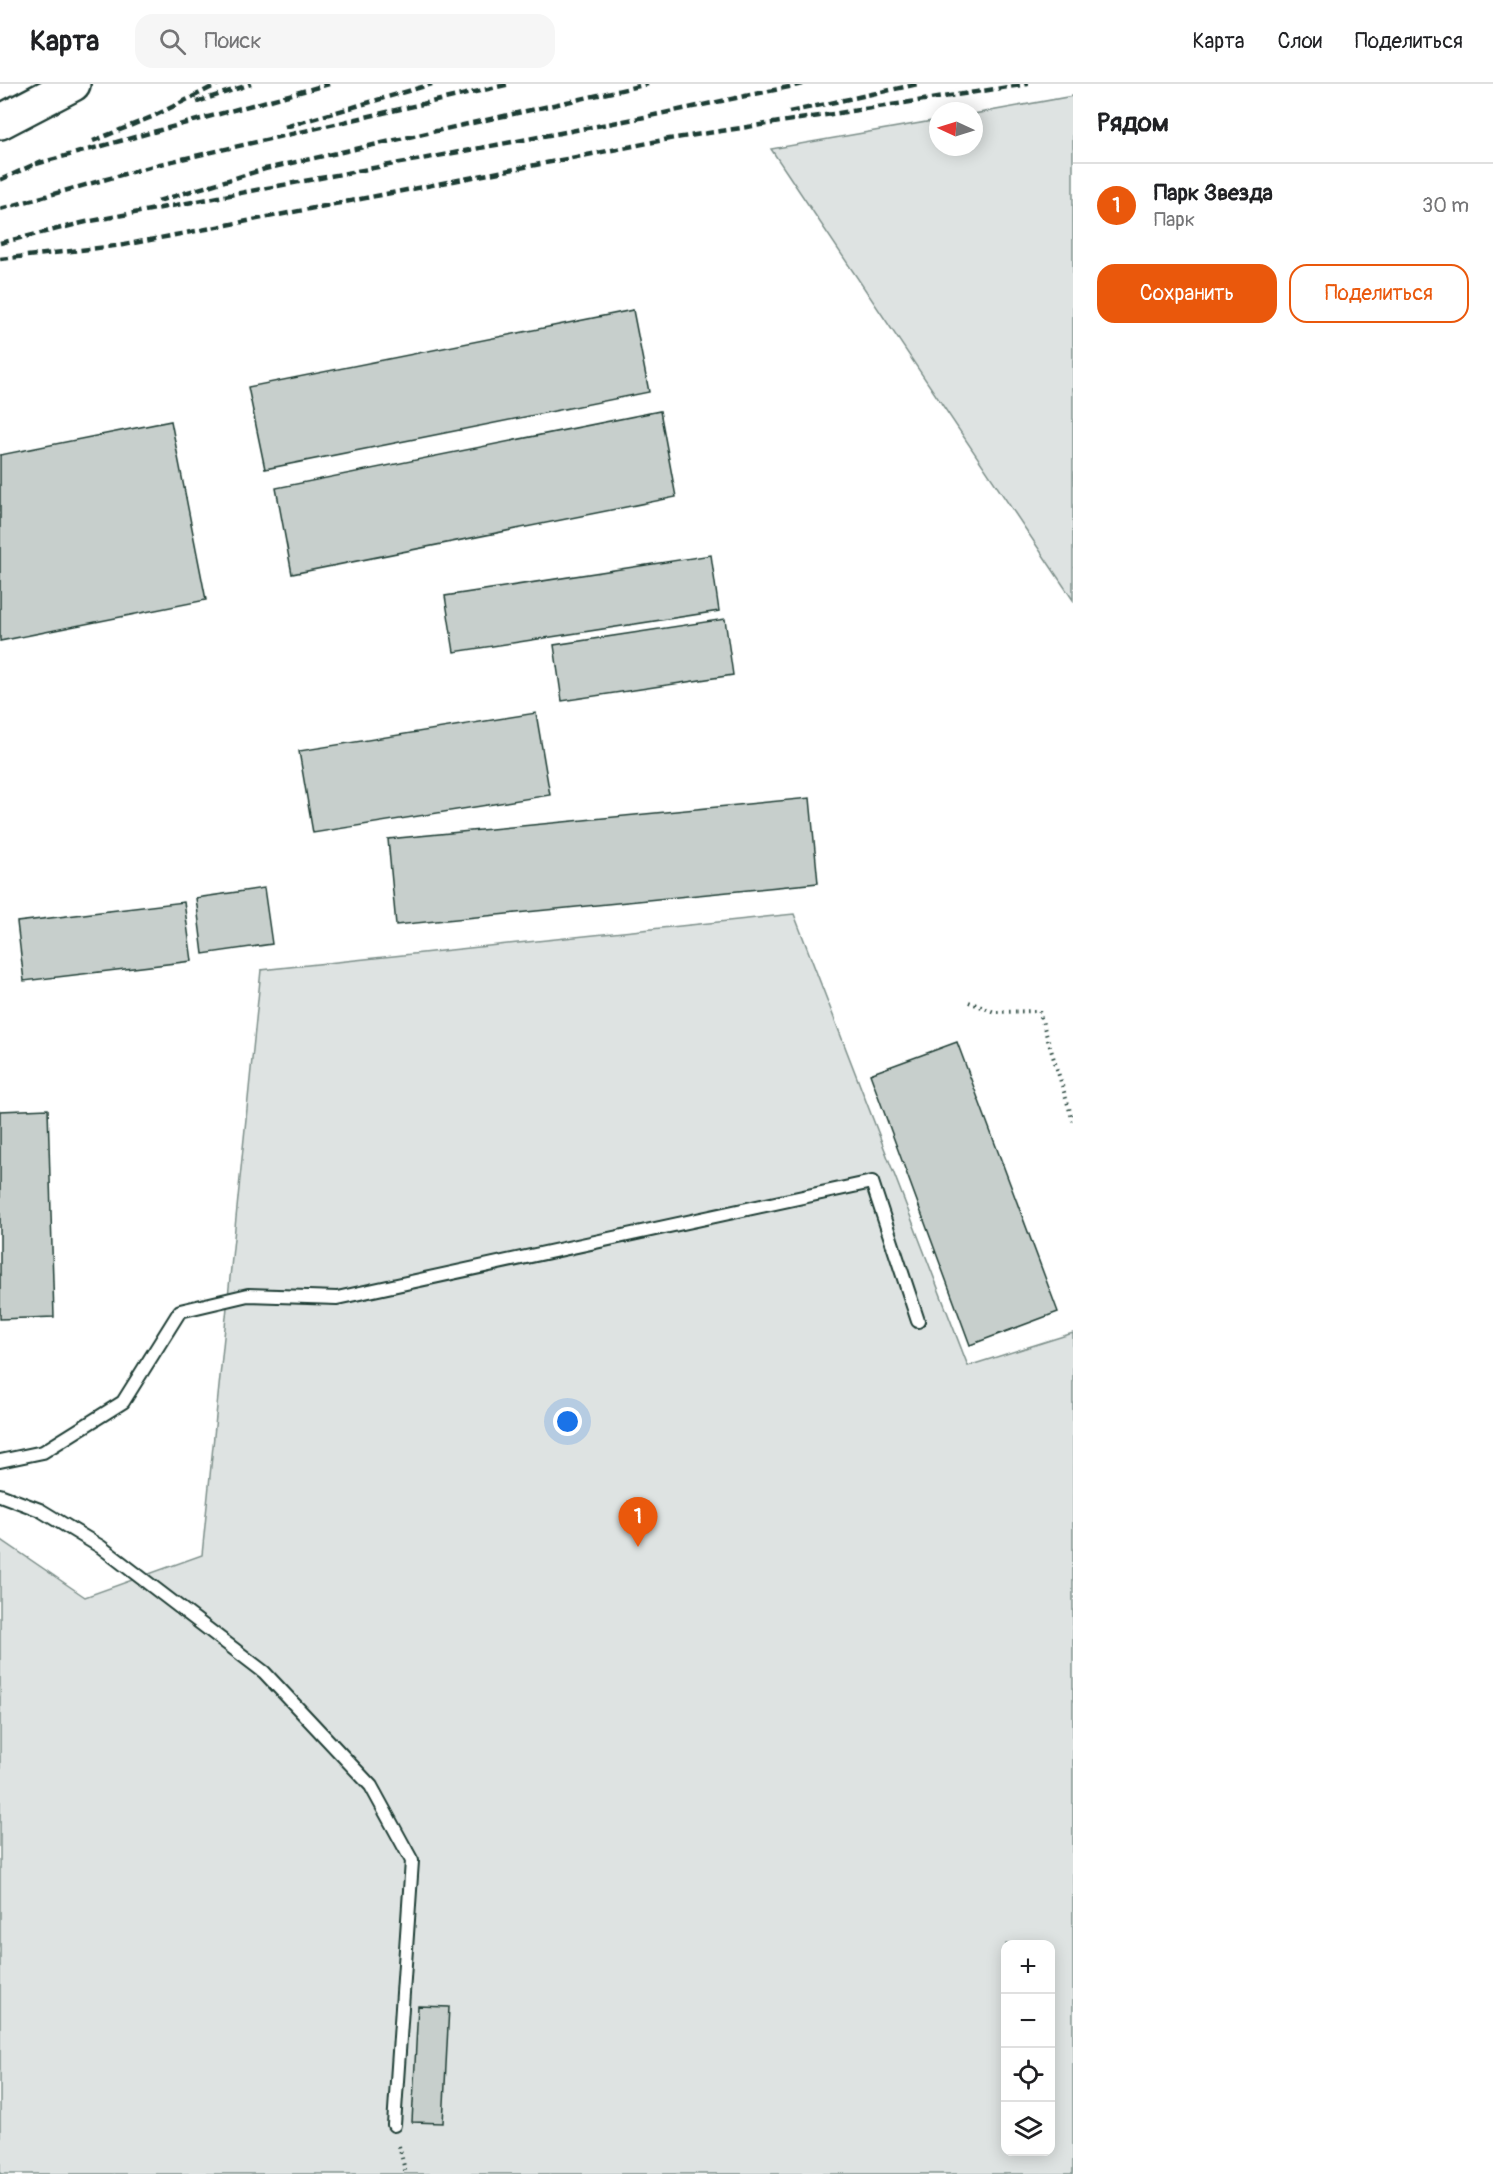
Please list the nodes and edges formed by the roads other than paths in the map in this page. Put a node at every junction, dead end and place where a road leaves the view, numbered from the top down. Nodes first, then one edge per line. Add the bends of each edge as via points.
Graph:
1 (73, 84) edge
2 (0, 122) edge
3 (918, 1321) dead end
4 (0, 1461) edge
5 (0, 1495) edge
6 (394, 2125) road end

1 - 2 main road
3 - 4 lane via 872,1182 337,1298 248,1296 180,1311 123,1402 43,1452
5 - 6 lane via 40,1510 101,1546 264,1672 371,1786 412,1861

